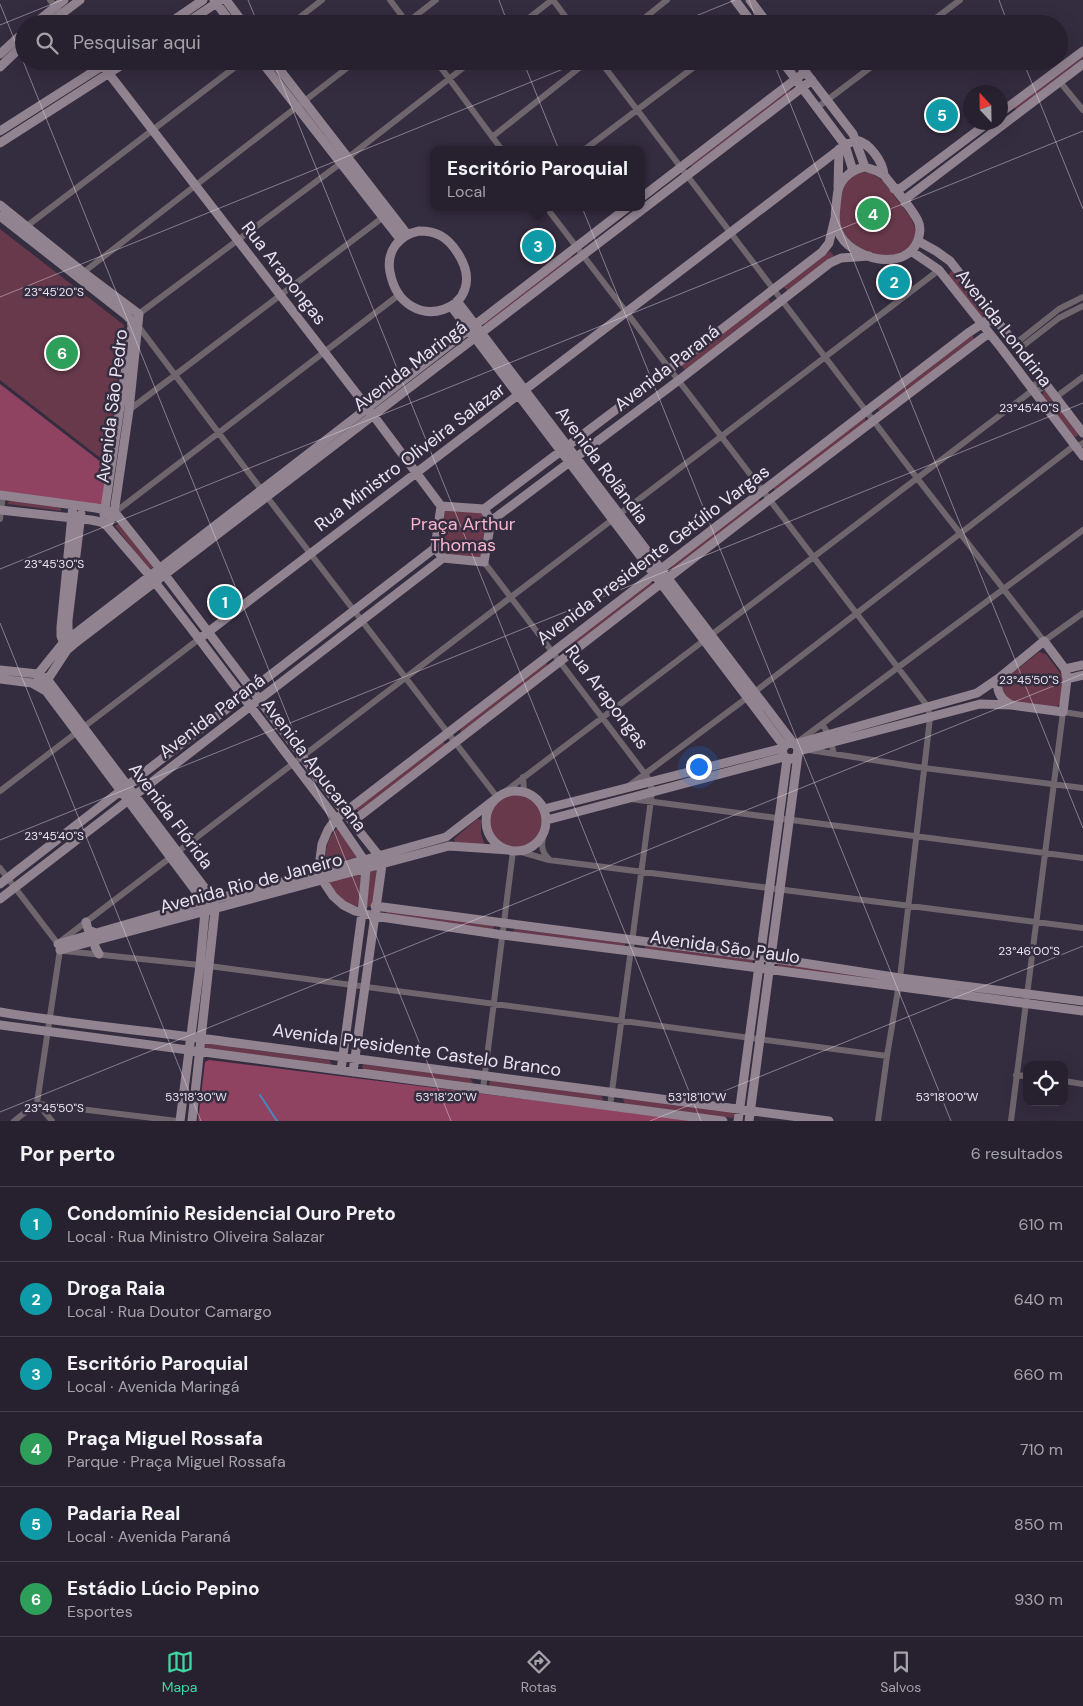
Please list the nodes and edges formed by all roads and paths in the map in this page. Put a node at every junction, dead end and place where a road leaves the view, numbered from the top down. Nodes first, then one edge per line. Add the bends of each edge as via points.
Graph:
1 (64, 0) edge
2 (80, 0) edge
3 (203, 0) edge
4 (226, 0) edge
5 (322, 0) edge
6 (390, 0) edge
7 (436, 0) edge
8 (552, 0) edge
9 (668, 0) edge
10 (734, 0) edge
11 (750, 0) edge
12 (960, 0) edge
13 (217, 1) edge
14 (56, 6) edge
15 (45, 15) edge
16 (181, 15) edge
17 (198, 15) edge
18 (226, 15) edge
19 (237, 15) edge
20 (303, 15) edge
21 (400, 15) edge
22 (416, 15) edge
23 (533, 15) edge
24 (564, 15) edge
25 (649, 15) edge
26 (746, 15) edge
27 (762, 15) edge
28 (940, 15) edge
29 (15, 40) edge
30 (1083, 51) edge
31 (15, 53) edge
32 (0, 54) edge
33 (1068, 62) edge
34 (1083, 64) edge
35 (0, 67) edge
36 (93, 70) edge
37 (107, 70) edge
38 (115, 70) edge
39 (231, 70) edge
40 (269, 70) edge
41 (279, 70) edge
42 (344, 70) edge
43 (442, 70) edge
44 (460, 70) edge
45 (577, 70) edge
46 (607, 70) edge
47 (690, 70) edge
48 (789, 70) edge
49 (867, 70) edge
50 (1058, 70) edge
51 (806, 72) joint
52 (109, 74) junction
53 (449, 79) junction
54 (796, 79) junction
55 (812, 80) junction
56 (1060, 82) junction
57 (802, 88) junction
58 (828, 100) junction
59 (300, 103) junction
60 (818, 107) junction
61 (1008, 108) edge
62 (637, 110) junction
63 (1083, 110) edge
64 (1008, 114) edge
65 (1013, 117) junction
66 (152, 130) junction
67 (979, 130) edge
68 (0, 131) edge
69 (724, 134) junction
70 (492, 137) junction
71 (856, 140) junction
72 (730, 142) junction
73 (0, 143) edge
74 (499, 146) edge
75 (589, 146) edge
76 (842, 147) junction
77 (344, 160) junction
78 (933, 165) junction
79 (680, 167) junction
80 (866, 167) junction
81 (852, 171) junction
82 (940, 173) junction
83 (884, 175) junction
84 (687, 176) junction
85 (195, 185) junction
86 (894, 189) junction
87 (837, 190) junction
88 (645, 195) edge
89 (906, 203) junction
90 (0, 205) edge
91 (645, 208) edge
92 (549, 211) edge
93 (623, 211) edge
94 (640, 211) edge
95 (386, 215) junction
96 (0, 216) edge
97 (835, 218) junction
98 (22, 229) junction
99 (730, 232) junction
100 (404, 237) junction
101 (238, 240) junction
102 (918, 241) junction
103 (576, 247) junction
104 (911, 251) junction
105 (582, 255) junction
106 (869, 256) junction
107 (939, 270) junction
108 (80, 275) junction
109 (773, 288) junction
110 (400, 294) junction
111 (280, 295) junction
112 (1083, 297) edge
113 (782, 300) junction
114 (454, 303) junction
115 (1083, 306) edge
116 (626, 312) junction
117 (139, 314) junction
118 (1056, 315) junction
119 (996, 321) junction
120 (982, 323) junction
121 (134, 329) junction
122 (475, 331) junction
123 (968, 333) junction
124 (989, 333) junction
125 (977, 342) junction
126 (1017, 346) junction
127 (1002, 349) junction
128 (324, 352) junction
129 (826, 356) junction
130 (670, 370) junction
131 (175, 375) junction
132 (1083, 377) edge
133 (679, 380) junction
134 (1044, 382) junction
135 (1033, 390) junction
136 (522, 392) junction
137 (1056, 397) junction
138 (125, 409) junction
139 (371, 411) junction
140 (867, 411) junction
141 (874, 420) junction
142 (219, 433) junction
143 (1083, 435) edge
144 (721, 436) junction
145 (1079, 444) edge
146 (564, 449) junction
147 (1083, 456) edge
148 (573, 461) junction
149 (416, 473) junction
150 (917, 478) junction
151 (763, 492) junction
152 (264, 493) junction
153 (2, 495) edge
154 (769, 500) junction
155 (77, 506) junction
156 (441, 506) junction
157 (484, 510) junction
158 (110, 511) junction
159 (0, 513) edge
160 (616, 517) junction
161 (76, 519) junction
162 (491, 521) junction
163 (104, 524) junction
164 (1083, 530) edge
165 (960, 534) junction
166 (435, 548) junction
167 (311, 553) junction
168 (814, 556) junction
169 (421, 558) junction
170 (443, 558) junction
171 (484, 562) junction
172 (430, 568) junction
173 (162, 572) junction
174 (658, 572) junction
175 (152, 579) junction
176 (665, 581) junction
177 (1004, 589) junction
178 (371, 597) junction
179 (511, 597) junction
180 (379, 607) junction
181 (354, 610) junction
182 (858, 613) junction
183 (1083, 613) edge
184 (342, 620) junction
185 (362, 620) junction
186 (351, 629) junction
187 (208, 632) junction
188 (707, 637) junction
189 (199, 639) junction
190 (1044, 641) junction
191 (69, 644) junction
192 (552, 653) junction
193 (560, 662) junction
194 (1083, 665) edge
195 (898, 668) junction
196 (1065, 669) junction
197 (0, 670) edge
198 (38, 674) junction
199 (1083, 675) edge
200 (242, 676) junction
201 (406, 677) junction
202 (999, 678) junction
203 (0, 679) edge
204 (1067, 679) junction
205 (264, 680) junction
206 (41, 684) junction
207 (233, 684) junction
208 (252, 690) junction
209 (272, 690) junction
210 (977, 693) junction
211 (751, 695) junction
212 (243, 696) junction
213 (260, 700) junction
214 (980, 704) junction
215 (1011, 705) junction
216 (250, 706) junction
217 (928, 707) junction
218 (1063, 712) junction
219 (220, 713) junction
220 (1083, 715) edge
221 (602, 717) junction
222 (930, 718) junction
223 (227, 723) junction
224 (822, 724) junction
225 (80, 730) junction
226 (449, 733) junction
227 (830, 739) junction
228 (456, 742) junction
229 (783, 747) junction
230 (798, 748) junction
231 (834, 754) junction
232 (302, 756) junction
233 (786, 758) junction
234 (293, 763) junction
235 (924, 768) junction
236 (145, 771) junction
237 (318, 776) junction
238 (523, 777) junction
239 (648, 777) junction
240 (153, 781) junction
241 (309, 784) junction
242 (1054, 784) junction
243 (627, 787) junction
244 (123, 788) junction
245 (1083, 788) edge
246 (0, 791) edge
247 (524, 791) junction
248 (652, 792) junction
249 (498, 797) junction
250 (131, 798) junction
251 (628, 798) junction
252 (107, 800) junction
253 (651, 802) junction
254 (544, 809) junction
255 (115, 810) junction
256 (345, 812) junction
257 (784, 818) junction
258 (336, 819) junction
259 (352, 822) junction
260 (546, 825) junction
261 (917, 835) junction
262 (448, 842) junction
263 (513, 851) junction
264 (1045, 852) junction
265 (175, 854) junction
266 (1083, 858) edge
267 (381, 860) junction
268 (550, 860) junction
269 (25, 865) junction
270 (364, 865) junction
271 (0, 868) edge
272 (641, 872) junction
273 (32, 874) junction
274 (322, 876) junction
275 (4, 881) edge
276 (15, 887) junction
277 (769, 888) junction
278 (780, 889) junction
279 (0, 899) edge
280 (214, 899) junction
281 (204, 902) junction
282 (908, 905) junction
283 (375, 906) junction
284 (215, 910) junction
285 (205, 912) junction
286 (362, 913) junction
287 (374, 916) junction
288 (86, 922) junction
289 (1036, 922) junction
290 (504, 923) junction
291 (1083, 928) edge
292 (502, 935) junction
293 (94, 937) junction
294 (632, 940) junction
295 (59, 947) junction
296 (630, 950) junction
297 (99, 954) junction
298 (760, 957) junction
299 (771, 958) junction
300 (204, 965) junction
301 (758, 968) junction
302 (769, 970) junction
303 (899, 983) junction
304 (353, 985) junction
305 (364, 986) junction
306 (1026, 998) junction
307 (1083, 1001) edge
308 (494, 1004) junction
309 (1083, 1011) edge
310 (0, 1012) edge
311 (26, 1016) junction
312 (50, 1020) junction
313 (621, 1020) junction
314 (66, 1022) junction
315 (0, 1025) edge
316 (24, 1028) junction
317 (49, 1031) junction
318 (64, 1034) junction
319 (190, 1037) junction
320 (749, 1037) junction
321 (202, 1038) junction
322 (760, 1038) junction
323 (188, 1050) junction
324 (200, 1052) junction
325 (887, 1056) junction
326 (343, 1058) junction
327 (355, 1059) junction
328 (341, 1070) junction
329 (353, 1072) junction
330 (1016, 1075) junction
331 (1023, 1076) edge
332 (484, 1077) junction
333 (1068, 1082) edge
334 (1083, 1084) edge
335 (483, 1089) junction
336 (612, 1092) junction
337 (38, 1104) junction
338 (610, 1106) junction
339 (740, 1109) junction
340 (750, 1110) junction
341 (804, 1119) edge
342 (14, 1121) edge
343 (52, 1121) edge
344 (179, 1121) edge
345 (192, 1121) edge
346 (724, 1121) edge
347 (738, 1121) edge
348 (749, 1121) edge
349 (829, 1121) edge
350 (878, 1121) edge
351 (1011, 1121) edge

1 - 14 street
2 - 14 street
3 - 16 street
4 - 19 street
5 - 20 street
6 - 21 street
7 - 22 street
8 - 23 street
8 - 24 street
9 - 25 street
10 - 26 street
11 - 27 street
12 - 28 street
13 - 17 street
13 - 18 street
14 - 15 street
29 - 32 street
30 - 33 street
31 - 35 street
34 - 56 street
36 - 68 street
37 - 52 street, Rua Arapongas
38 - 52 street
39 - 66 street
40 - 59 street
41 - 59 street
42 - 59 street
43 - 53 street
44 - 53 street
45 - 70 street
46 - 62 street
47 - 62 street
48 - 54 street
49 - 58 street
50 - 61 street
51 - 54 street
51 - 55 street
52 - 66 street, Rua Arapongas
52 - 73 street
53 - 70 street
53 - 77 street
54 - 57 street
54 - 69 street
55 - 57 street, Avenida Maringá
55 - 58 street
56 - 63 street
56 - 65 street
57 - 60 street
57 - 72 street, Avenida Maringá
58 - 60 street
58 - 71 street
59 - 77 street
59 - 85 street
60 - 76 street
62 - 75 street
62 - 79 street
64 - 65 street
65 - 82 street
66 - 85 street, Rua Arapongas
66 - 98 street
67 - 78 street
69 - 72 street
69 - 79 street
70 - 74 street
71 - 76 street, Rua Ministro Oliveira Salazar
71 - 80 street
71 - 83 street via 866,144 882,165
72 - 84 street, Avenida Maringá
76 - 81 street
76 - 87 street
76 - 99 street, Rua Ministro Oliveira Salazar
77 - 95 street
77 - 101 street
78 - 82 street
78 - 86 street via 902,188
79 - 84 street
79 - 88 street
80 - 81 street
80 - 83 street
81 - 87 street
82 - 89 street via 908,197
83 - 86 street
84 - 91 street, Avenida Maringá
84 - 99 street
85 - 101 street, Rua Arapongas
85 - 108 street
86 - 89 street
87 - 97 street
89 - 102 street via 918,221
90 - 98 street, Avenida São Pedro
92 - 103 street
93 - 103 street, Avenida Maringá
94 - 105 street, Avenida Maringá
95 - 100 street
95 - 111 street
96 - 98 street, Avenida São Pedro
97 - 106 street via 844,241 854,250
97 - 109 street, Avenida Paraná via 826,248
98 - 108 street, Avenida São Pedro
99 - 109 street
99 - 116 street, Rua Ministro Oliveira Salazar
100 - 110 street via 392,249 389,262 391,276
100 - 114 street via 419,230 431,231 451,244 466,272 464,292
101 - 111 street, Rua Arapongas
101 - 117 street
102 - 104 street
102 - 119 street, Avenida Londrina via 950,261
103 - 105 street
103 - 122 street, Avenida Maringá
104 - 106 street via 898,259
104 - 107 street, Avenida Londrina
105 - 116 street
105 - 122 street, Avenida Maringá
106 - 113 street, Avenida Paraná via 834,260
107 - 120 street, Avenida Londrina
107 - 129 street
108 - 117 street, Avenida São Pedro
108 - 121 street, Avenida São Pedro via 126,315
109 - 113 street
109 - 130 street, Avenida Paraná
110 - 114 street via 422,312 437,311
110 - 128 street
111 - 128 street, Rua Arapongas
111 - 131 street
112 - 118 street
113 - 129 street
113 - 133 street, Avenida Paraná
114 - 122 street, Avenida Rolândia
115 - 118 street
116 - 130 street
116 - 136 street, Rua Ministro Oliveira Salazar
117 - 121 street, Avenida São Pedro
118 - 126 street
119 - 120 street
119 - 126 street, Avenida Londrina
120 - 123 street, Avenida Presidente Getúlio Vargas
120 - 124 street, Avenida Londrina
121 - 131 street
121 - 138 street, Avenida São Pedro
122 - 136 street, Avenida Rolândia
122 - 139 street, Avenida Maringá
123 - 125 street via 974,335
123 - 140 street, Avenida Presidente Getúlio Vargas
124 - 125 street, Avenida Presidente Getúlio Vargas
124 - 127 street, Avenida Londrina
125 - 141 street, Avenida Presidente Getúlio Vargas
126 - 127 street via 1012,351
126 - 134 street, Avenida Londrina
127 - 135 street, Avenida Londrina
128 - 139 street, Rua Arapongas
128 - 142 street
129 - 140 street
129 - 144 street
130 - 133 street
130 - 146 street, Avenida Paraná
131 - 138 street
131 - 142 street
132 - 137 street
133 - 144 street
133 - 148 street, Avenida Paraná
134 - 135 street via 1036,382
134 - 137 street, Avenida Londrina
135 - 145 street, Avenida Londrina
135 - 150 street
136 - 146 street, Avenida Rolândia
136 - 149 street, Rua Ministro Oliveira Salazar
137 - 143 street, Avenida Londrina
138 - 158 street, Avenida São Pedro
139 - 149 street, Rua Arapongas
139 - 152 street, Avenida Maringá
140 - 141 street
140 - 151 street, Avenida Presidente Getúlio Vargas
141 - 150 street
141 - 154 street, Avenida Presidente Getúlio Vargas
142 - 152 street
142 - 158 street
143 - 145 street via 1076,439
144 - 151 street
144 - 160 street
145 - 147 street, Avenida Londrina
145 - 165 street
146 - 148 street, Avenida Rolândia
146 - 157 street, Avenida Paraná
148 - 160 street, Avenida Rolândia
148 - 162 street, Avenida Paraná
149 - 156 street, Rua Arapongas
149 - 167 street, Rua Ministro Oliveira Salazar
150 - 165 street
150 - 168 street
151 - 154 street
151 - 174 street, Avenida Presidente Getúlio Vargas
152 - 167 street
152 - 173 street, Avenida Maringá
153 - 155 street
153 - 159 street
154 - 168 street
154 - 176 street, Avenida Presidente Getúlio Vargas
155 - 158 street
155 - 161 street
156 - 157 street
156 - 166 street
157 - 162 street
158 - 163 street, Avenida São Pedro
158 - 173 street, Avenida Apucarana
159 - 161 street
160 - 174 street, Avenida Rolândia
160 - 179 street
161 - 163 street
161 - 191 street via 61,627
162 - 171 street
163 - 175 street, Avenida Apucarana
164 - 177 street
165 - 177 street
165 - 182 street
166 - 169 street, Avenida Paraná
166 - 170 street
167 - 181 street
167 - 187 street, Rua Ministro Oliveira Salazar
168 - 182 street
168 - 188 street
169 - 172 street via 430,561
169 - 178 street, Avenida Paraná
170 - 171 street
170 - 172 street, Avenida Paraná
171 - 179 street, Rua Arapongas
172 - 180 street, Avenida Paraná
173 - 175 street, Avenida Maringá
173 - 187 street, Avenida Apucarana
174 - 176 street, Avenida Rolândia
174 - 192 street, Avenida Presidente Getúlio Vargas
175 - 189 street, Avenida Apucarana
175 - 191 street, Avenida Maringá
176 - 188 street, Avenida Rolândia
176 - 193 street, Avenida Presidente Getúlio Vargas
177 - 190 street
177 - 195 street
178 - 180 street via 371,604
178 - 181 street, Avenida Paraná
179 - 192 street, Rua Arapongas
179 - 201 street
180 - 185 street, Avenida Paraná
181 - 184 street, Avenida Paraná
181 - 185 street
182 - 195 street
182 - 211 street
183 - 190 street
184 - 186 street via 350,622
184 - 205 street, Avenida Paraná
185 - 186 street, Avenida Paraná
185 - 201 street
186 - 209 street, Avenida Paraná
187 - 189 street, Rua Ministro Oliveira Salazar
187 - 200 street, Avenida Apucarana
188 - 211 street, Avenida Rolândia
188 - 221 street
189 - 207 street, Avenida Apucarana
189 - 225 street, Rua Ministro Oliveira Salazar
190 - 196 street
190 - 202 street
191 - 198 street, Avenida Maringá
191 - 206 street, Avenida Maringá
192 - 193 street, Rua Arapongas
192 - 226 street, Avenida Presidente Getúlio Vargas
193 - 221 street, Rua Arapongas
193 - 228 street, Avenida Presidente Getúlio Vargas
194 - 196 street
195 - 217 street
195 - 224 street
196 - 204 street
197 - 198 street, Avenida Flórida
198 - 206 street, Avenida Flórida
199 - 204 street
200 - 207 street
200 - 208 street, Avenida Apucarana
201 - 226 street
201 - 232 street
202 - 210 street
202 - 215 street via 999,693
203 - 206 street
204 - 218 street
205 - 208 street, Avenida Paraná
205 - 209 street via 266,689
206 - 225 street, Avenida Flórida
207 - 212 street, Avenida Apucarana
208 - 212 street, Avenida Paraná
208 - 213 street, Avenida Apucarana
209 - 213 street, Avenida Paraná
210 - 214 street
210 - 217 street
211 - 229 street, Avenida Rolândia
211 - 230 street, Avenida Rolândia
211 - 239 street
212 - 216 street, Avenida Apucarana
212 - 219 street, Avenida Paraná
213 - 216 street, Avenida Paraná
213 - 232 street, Avenida Apucarana
214 - 215 street
214 - 222 street
215 - 218 street
216 - 223 street, Avenida Paraná
216 - 234 street, Avenida Apucarana
217 - 222 street
217 - 227 street
218 - 220 street
218 - 242 street
219 - 223 street via 226,716
219 - 236 street, Avenida Paraná
221 - 238 street
221 - 239 street, Rua Arapongas
222 - 227 street
222 - 235 street
223 - 240 street, Avenida Paraná
224 - 227 street
224 - 230 street
225 - 244 street, Avenida Flórida
225 - 246 street, Rua Ministro Oliveira Salazar
226 - 228 street
226 - 256 street, Avenida Presidente Getúlio Vargas
227 - 230 street
227 - 231 street
228 - 249 street
228 - 259 street, Avenida Presidente Getúlio Vargas
229 - 230 street via 787,744
229 - 233 street
229 - 239 street
230 - 231 street
230 - 233 street via 792,760
230 - 257 street
231 - 235 street
232 - 234 street
232 - 237 street, Avenida Apucarana
233 - 248 street
233 - 257 street
234 - 241 street, Avenida Apucarana
234 - 265 street
235 - 242 street
235 - 261 street
236 - 240 street via 146,780
236 - 244 street, Avenida Paraná
237 - 241 street
237 - 256 street, Avenida Apucarana
238 - 247 street
238 - 249 street
239 - 243 street
239 - 248 street
240 - 250 street, Avenida Paraná
241 - 258 street, Avenida Apucarana
242 - 245 street
242 - 264 street
243 - 251 street
243 - 254 street
244 - 250 street, Avenida Flórida
244 - 252 street, Avenida Paraná
247 - 249 street via 513,790
247 - 254 street via 538,800
248 - 251 street
248 - 253 street
249 - 262 street, Avenida Rio de Janeiro
249 - 263 street via 487,812 486,829 496,844
250 - 255 street, Avenida Paraná
250 - 265 street, Avenida Flórida
251 - 253 street
251 - 260 street
252 - 255 street via 113,801
252 - 269 street, Avenida Paraná
253 - 257 street
253 - 272 street
254 - 260 street
255 - 273 street, Avenida Paraná
256 - 258 street, Avenida Presidente Getúlio Vargas
256 - 259 street, Avenida Apucarana
257 - 261 street
257 - 277 street
257 - 278 street
258 - 259 street
258 - 270 street, Avenida Apucarana
258 - 274 street via 323,839 320,854
259 - 267 street, Avenida Apucarana
260 - 263 street via 535,844
260 - 268 street via 542,847
261 - 264 street
261 - 282 street
262 - 263 street, Avenida Rio de Janeiro
262 - 267 street, Avenida Rio de Janeiro
263 - 268 street
263 - 290 street
264 - 266 street
264 - 289 street
265 - 280 street, Avenida Flórida
265 - 281 street, Avenida Flórida
265 - 288 street
267 - 270 street, Avenida Rio de Janeiro
267 - 283 street
268 - 272 street
269 - 273 street via 24,871
269 - 275 street, Avenida Paraná
270 - 274 street, Avenida Rio de Janeiro
270 - 286 street
271 - 275 street
272 - 277 street
272 - 294 street
273 - 276 street, Avenida Paraná
274 - 280 street, Avenida Rio de Janeiro
274 - 284 street, Avenida Rio de Janeiro
274 - 286 street, Avenida São Paulo via 342,905
275 - 276 street
276 - 279 street, Avenida Paraná
276 - 295 street
277 - 278 street
277 - 298 street
278 - 282 street
278 - 299 street
280 - 281 street, Avenida Rio de Janeiro
280 - 284 street
281 - 285 street
281 - 293 street, Avenida Rio de Janeiro
282 - 289 street
282 - 303 street
283 - 286 street
283 - 287 street
283 - 290 street, Avenida São Paulo
284 - 285 street, Avenida Rio de Janeiro
284 - 300 street
285 - 293 street, Avenida Rio de Janeiro
285 - 300 street
286 - 287 street, Avenida São Paulo
286 - 304 street
287 - 292 street, Avenida São Paulo
287 - 305 street
288 - 293 street
288 - 295 street
289 - 291 street
289 - 306 street
290 - 292 street
290 - 294 street, Avenida São Paulo
292 - 296 street, Avenida São Paulo
292 - 308 street
293 - 295 street, Avenida Rio de Janeiro
293 - 297 street
294 - 296 street
294 - 298 street, Avenida São Paulo
295 - 297 street
295 - 312 street
296 - 301 street, Avenida São Paulo
296 - 313 street
297 - 300 street
298 - 299 street, Avenida São Paulo
298 - 301 street
299 - 302 street
299 - 303 street, Avenida São Paulo
300 - 304 street
300 - 319 street
300 - 321 street
301 - 302 street, Avenida São Paulo
301 - 320 street
302 - 303 street, Avenida São Paulo
302 - 322 street
303 - 306 street, Avenida São Paulo
303 - 325 street
304 - 305 street
304 - 326 street
305 - 308 street
305 - 327 street
306 - 307 street, Avenida São Paulo
306 - 309 street, Avenida São Paulo
306 - 330 street
308 - 313 street
308 - 332 street
310 - 311 street, Avenida Presidente Castelo Branco
311 - 312 street, Avenida Presidente Castelo Branco
311 - 316 street via 28,1024
312 - 314 street, Avenida Presidente Castelo Branco
312 - 317 street
313 - 320 street
313 - 336 street
314 - 318 street via 61,1025
314 - 319 street, Avenida Presidente Castelo Branco
315 - 316 street, Avenida Presidente Castelo Branco
316 - 317 street, Avenida Presidente Castelo Branco
317 - 318 street, Avenida Presidente Castelo Branco
317 - 337 street
318 - 323 street, Avenida Presidente Castelo Branco
319 - 321 street, Avenida Presidente Castelo Branco
319 - 323 street
320 - 322 street
320 - 339 street
321 - 324 street
321 - 326 street, Avenida Presidente Castelo Branco
322 - 325 street
322 - 340 street
323 - 324 street, Avenida Presidente Castelo Branco
323 - 344 street
324 - 328 street, Avenida Presidente Castelo Branco
324 - 345 street
325 - 350 street
326 - 327 street, Avenida Presidente Castelo Branco
326 - 328 street
327 - 329 street
327 - 332 street, Avenida Presidente Castelo Branco
328 - 329 street, Avenida Presidente Castelo Branco
329 - 335 street, Avenida Presidente Castelo Branco
330 - 331 street
330 - 351 street
332 - 335 street
332 - 336 street, Avenida Presidente Castelo Branco
333 - 334 street
335 - 338 street, Avenida Presidente Castelo Branco
336 - 338 street
336 - 339 street, Avenida Presidente Castelo Branco
337 - 342 street
337 - 343 street
337 - 344 street
338 - 346 street, Avenida Presidente Castelo Branco
339 - 340 street, Avenida Presidente Castelo Branco
339 - 347 street
340 - 341 street, Avenida Presidente Castelo Branco
340 - 348 street
341 - 349 street, Avenida Presidente Castelo Branco

